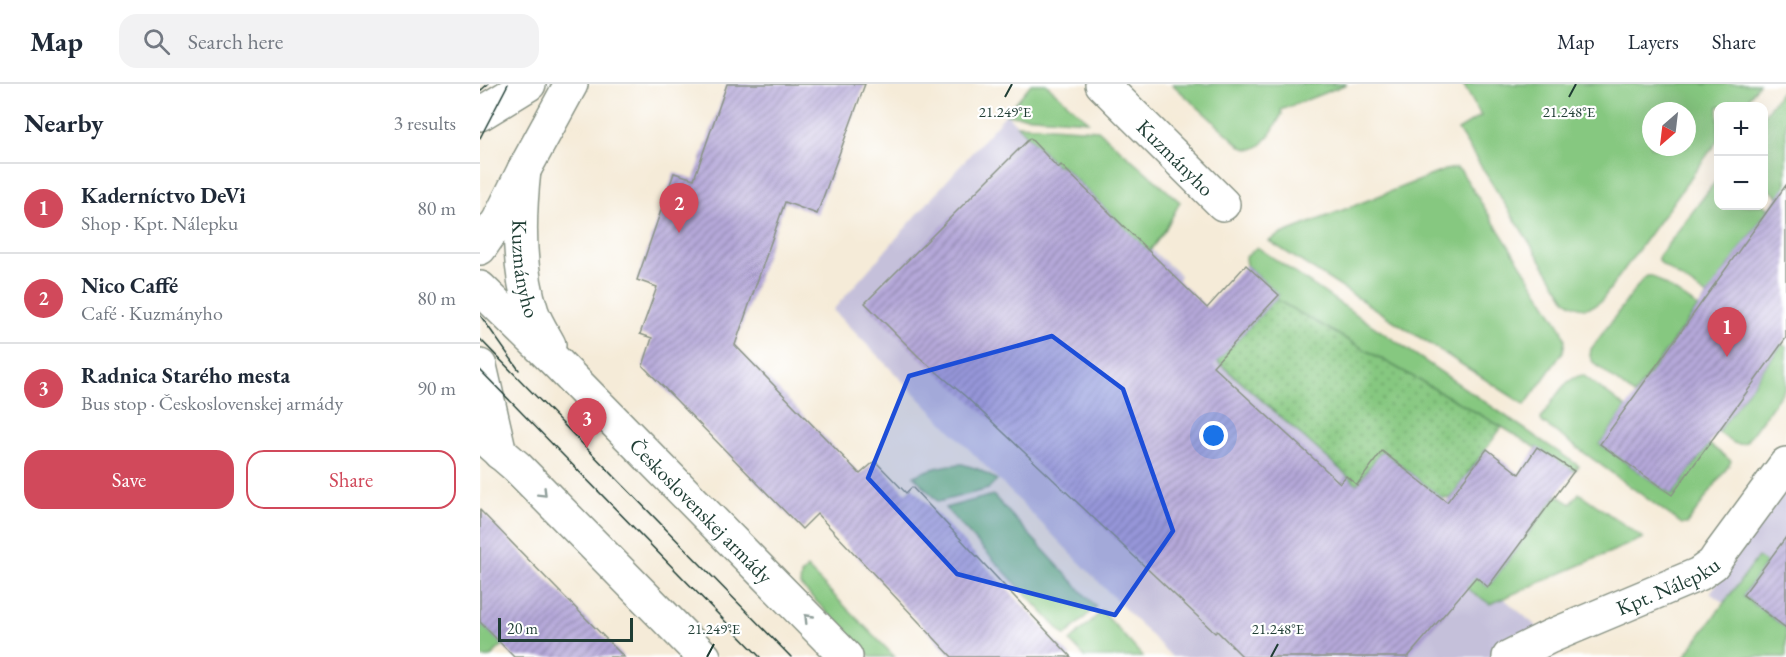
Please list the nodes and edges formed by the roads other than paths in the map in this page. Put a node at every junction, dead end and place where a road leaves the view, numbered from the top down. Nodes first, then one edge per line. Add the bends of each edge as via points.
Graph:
1 (529, 84) edge
2 (571, 84) edge
3 (1102, 84) edge
4 (480, 114) edge
5 (524, 170) junction
6 (1223, 204) dead end
7 (480, 248) edge
8 (480, 288) edge
9 (557, 363) junction
10 (480, 366) edge
11 (487, 445) edge
12 (1786, 464) edge
13 (704, 657) edge
14 (846, 657) edge
15 (1509, 657) edge

1 - 4 street
2 - 5 street, Kuzmányho
3 - 6 street, Kuzmányho
5 - 7 street, Kuzmányho
5 - 9 street, Kuzmányho via 520,233 527,287 532,312
8 - 9 street, Československej armády
14 -> 9 street, Československej armády
10 - 11 street
11 -> 13 street via 517,467
12 - 15 street, Kpt. Nálepku via 1713,564 1699,574

